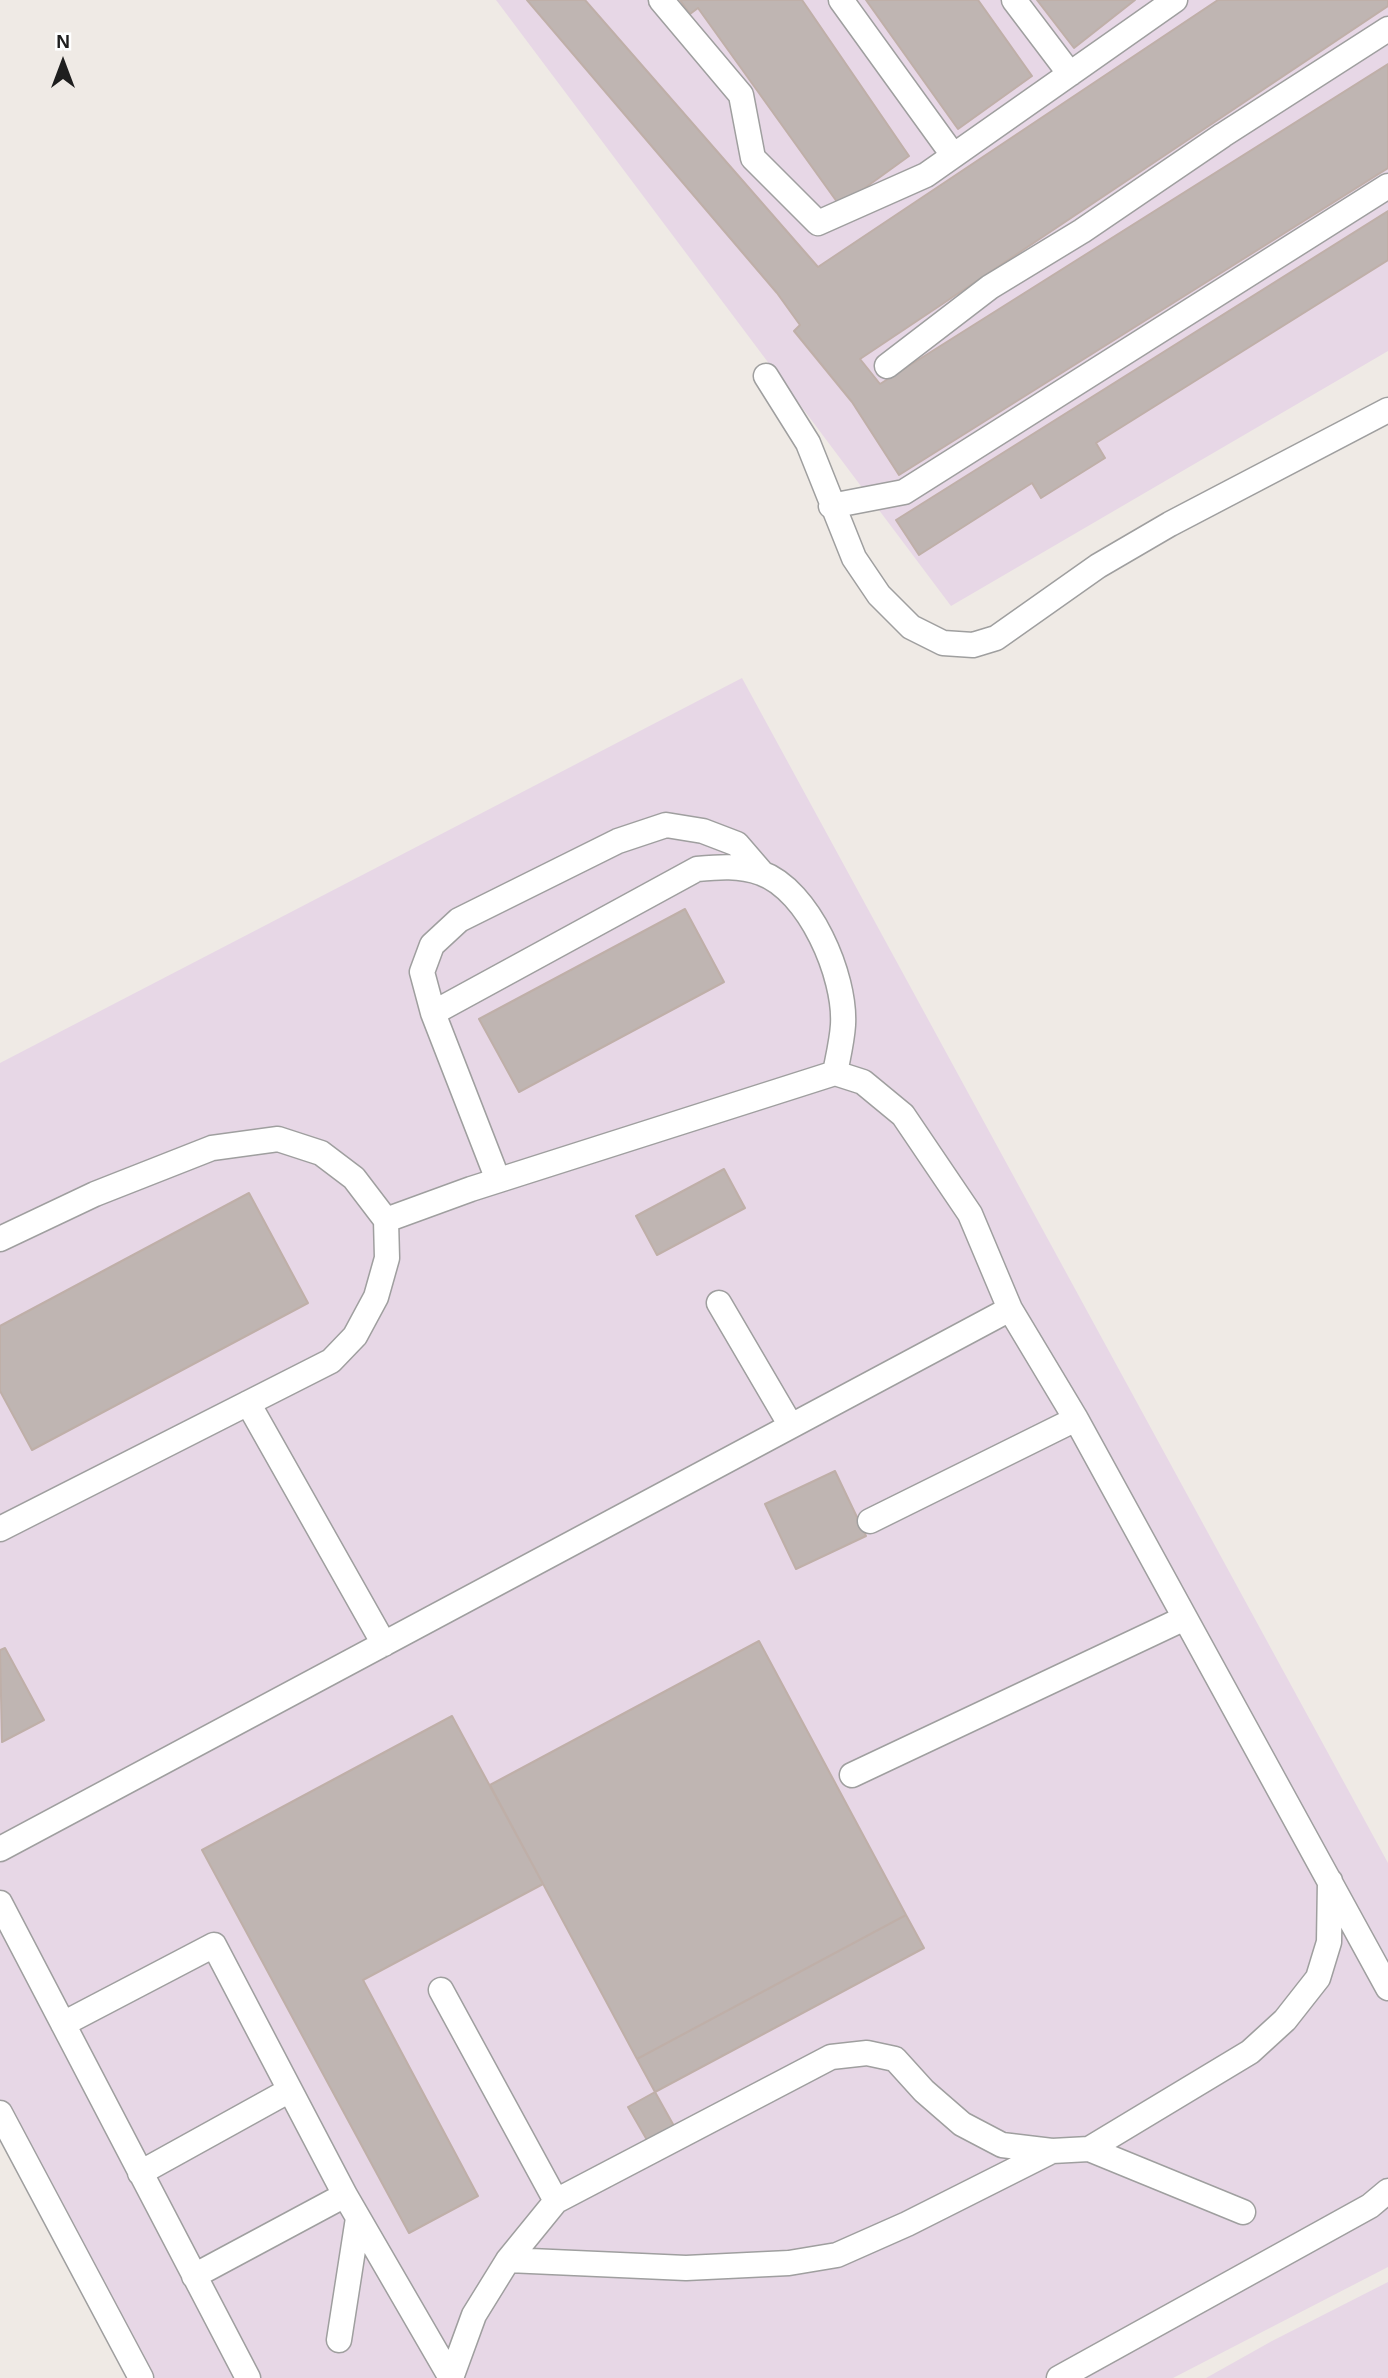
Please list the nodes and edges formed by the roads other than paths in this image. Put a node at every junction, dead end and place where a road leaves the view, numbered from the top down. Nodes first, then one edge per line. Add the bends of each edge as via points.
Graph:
1 (661, 0) edge
2 (841, 0) edge
3 (1014, 0) edge
4 (1175, 0) edge
5 (1388, 29) edge
6 (1070, 74) junction
7 (953, 155) junction
8 (1388, 186) edge
9 (887, 366) dead end
10 (766, 376) dead end
11 (1388, 410) edge
12 (831, 506) junction
13 (762, 873) junction
14 (433, 1013) junction
15 (835, 1073) junction
16 (498, 1180) junction
17 (386, 1220) junction
18 (0, 1239) edge
19 (719, 1303) dead end
20 (1010, 1309) junction
21 (248, 1403) junction
22 (1076, 1419) junction
23 (791, 1426) junction
24 (870, 1521) dead end
25 (0, 1529) edge
26 (1185, 1618) junction
27 (384, 1644) junction
28 (852, 1775) dead end
29 (0, 1849) edge
30 (1330, 1880) junction
31 (0, 1903) edge
32 (1388, 1988) edge
33 (441, 1990) dead end
34 (63, 2024) junction
35 (290, 2090) junction
36 (0, 2113) edge
37 (1089, 2149) junction
38 (1052, 2151) junction
39 (140, 2173) junction
40 (1388, 2191) edge
41 (345, 2195) junction
42 (556, 2201) junction
43 (1243, 2212) dead end
44 (358, 2218) junction
45 (508, 2260) junction
46 (194, 2276) junction
47 (339, 2340) dead end
48 (141, 2378) edge
49 (247, 2378) edge
50 (451, 2378) edge
51 (1059, 2378) edge

1 - 7 lane via 741,95 753,158 818,223 926,175
2 - 7 lane
3 - 6 lane
4 - 6 lane
5 - 9 lane via 990,287
6 - 7 lane
8 - 12 lane via 904,492
10 - 12 lane via 808,443
11 - 12 lane via 1170,524 1098,566 996,638 973,645 943,643 911,627 879,595 860,567
13 - 14 lane via 725,866 697,869
13 - 14 lane via 737,844 703,831 666,825 618,841 459,919 432,945 422,972
13 - 15 lane via 795,895 832,957 843,1023
14 - 16 lane
15 - 16 lane
15 - 20 lane via 863,1082 903,1115 970,1214
16 - 17 lane
17 - 18 lane via 354,1178 332,1161 278,1139 212,1148 95,1194
17 - 21 lane via 387,1258 376,1297 355,1336 331,1362
19 - 23 lane
20 - 22 lane
20 - 23 lane
21 - 25 lane
21 - 27 lane
22 - 24 lane
22 - 26 lane
23 - 27 lane
26 - 28 lane
26 - 30 lane
27 - 29 lane
30 - 32 lane
30 - 37 lane via 1329,1942 1318,1978 1285,2020 1250,2052
31 - 34 lane
33 - 42 lane
34 - 35 lane via 214,1945
34 - 39 lane
35 - 39 lane
35 - 41 lane
36 - 48 lane
37 - 38 lane
37 - 43 lane
38 - 42 lane via 1002,2145 962,2124 895,2059 867,2053 831,2057
38 - 45 lane via 837,2255 789,2263 686,2268
39 - 46 lane
40 - 51 lane via 1370,2206
41 - 44 lane
41 - 46 lane
42 - 45 lane
44 - 47 lane
44 - 50 lane
45 - 50 lane via 474,2315
46 - 49 lane

